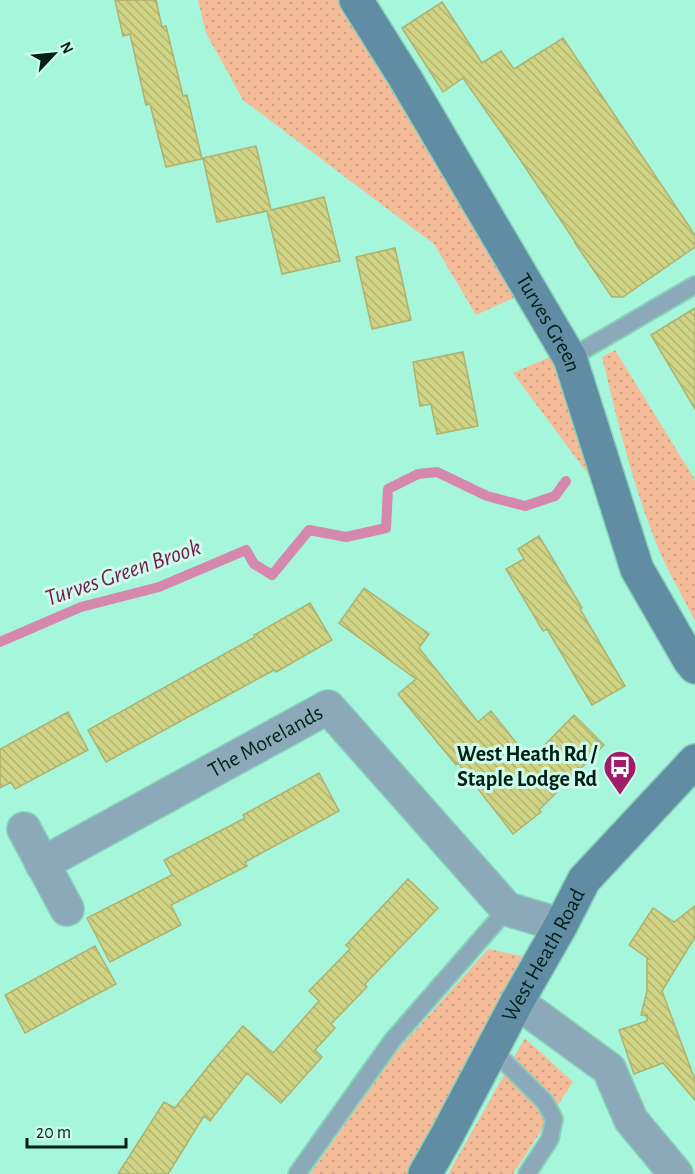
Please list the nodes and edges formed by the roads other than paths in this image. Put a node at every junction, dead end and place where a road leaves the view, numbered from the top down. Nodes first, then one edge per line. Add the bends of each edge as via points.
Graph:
1 (356, 0) edge
2 (695, 285) edge
3 (570, 358) junction
4 (695, 667) edge
5 (695, 761) edge
6 (24, 829) dead end
7 (42, 864) junction
8 (67, 909) dead end
9 (507, 909) junction
10 (561, 926) junction
11 (517, 1002) junction
12 (492, 1049) junction
13 (297, 1174) edge
14 (425, 1174) edge
15 (527, 1174) edge
16 (676, 1174) edge

1 - 3 street, Turves Green
2 - 3 lane
3 - 4 street, Turves Green via 637,569
5 - 10 street, West Heath Road via 584,880
6 - 7 street
7 - 8 street
7 - 9 street, The Morelands via 328,707
9 - 10 street
9 - 13 lane via 392,1041
10 - 11 street, West Heath Road
11 - 12 street, West Heath Road
11 - 16 street via 609,1069 631,1120
12 - 14 street, West Heath Road
12 - 15 lane via 545,1102 554,1119 550,1139

